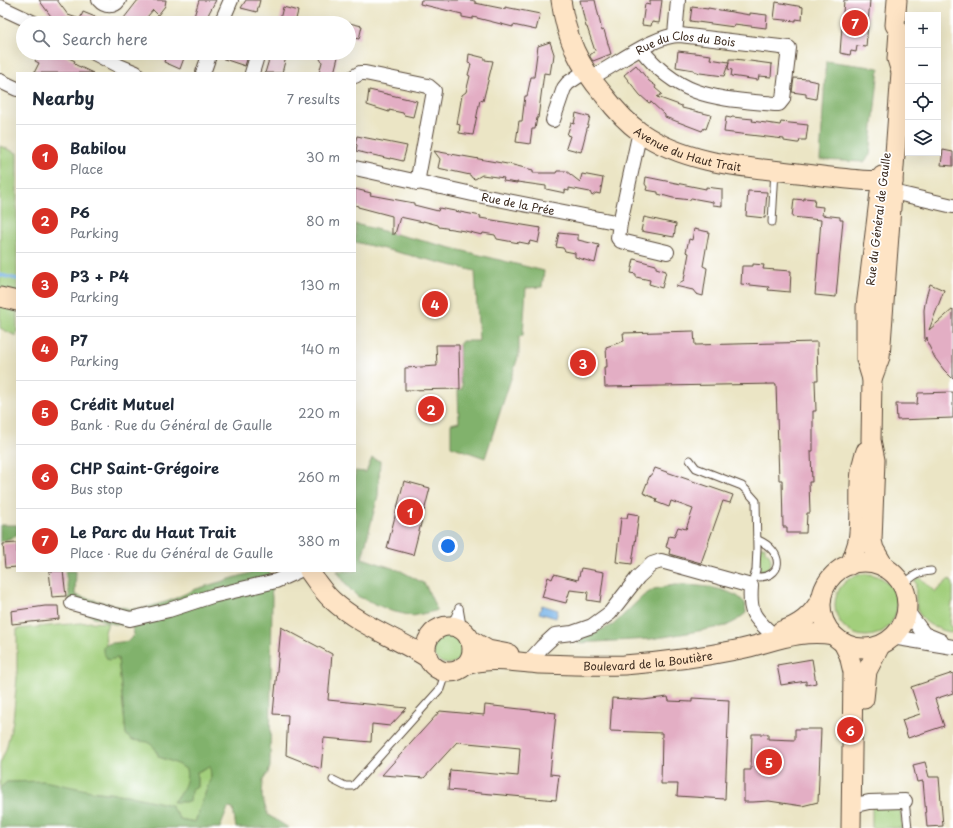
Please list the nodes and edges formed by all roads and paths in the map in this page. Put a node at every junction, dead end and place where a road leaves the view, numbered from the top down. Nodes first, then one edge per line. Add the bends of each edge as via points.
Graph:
1 (99, 0) edge
2 (119, 0) edge
3 (230, 0) edge
4 (561, 0) edge
5 (678, 0) edge
6 (897, 0) edge
7 (907, 0) edge
8 (0, 7) edge
9 (19, 16) edge
10 (226, 16) edge
11 (899, 31) junction
12 (675, 35) junction
13 (641, 49) junction
14 (107, 60) edge
15 (208, 60) edge
16 (256, 60) edge
17 (134, 72) edge
18 (203, 72) edge
19 (252, 72) edge
20 (356, 75) edge
21 (588, 75) junction
22 (0, 81) edge
23 (16, 89) edge
24 (554, 120) dead end
25 (640, 132) junction
26 (356, 168) edge
27 (775, 170) junction
28 (417, 183) junction
29 (887, 185) junction
30 (953, 206) edge
31 (772, 222) dead end
32 (620, 223) junction
33 (667, 252) dead end
34 (0, 297) edge
35 (16, 301) edge
36 (871, 440) junction
37 (690, 460) dead end
38 (758, 540) junction
39 (850, 565) junction
40 (885, 568) junction
41 (931, 571) dead end
42 (293, 572) edge
43 (310, 572) edge
44 (273, 576) edge
45 (752, 582) junction
46 (902, 585) junction
47 (822, 599) junction
48 (72, 603) dead end
49 (907, 611) junction
50 (382, 632) junction
51 (460, 632) junction
52 (772, 634) junction
53 (430, 635) junction
54 (838, 639) junction
55 (885, 643) junction
56 (953, 646) edge
57 (533, 657) junction
58 (428, 658) junction
59 (454, 669) junction
60 (333, 780) dead end
61 (905, 801) joint
62 (864, 803) junction
63 (851, 828) edge
64 (859, 828) edge
65 (908, 828) edge

1 - 2 street via 104,5
3 - 10 street
4 - 21 street, Avenue du Haut Trait via 568,35
5 - 12 street
6 - 11 street, Rue du Général de Gaulle via 895,25
7 - 11 street, Rue du Général de Gaulle via 904,26
8 - 9 street
11 - 29 street, Rue du Général de Gaulle via 897,59 892,71
12 - 13 street, Rue du Clos du Bois via 660,39
12 - 13 street, Rue du Clos du Bois via 789,48 783,98 779,104 775,104 709,96 687,89 660,71
13 - 21 street, Rue du Clos du Bois
14 - 17 street
15 - 18 street
16 - 19 street
20 - 28 street via 365,72 428,86 434,91
21 - 24 street, Rue du Clos du Bois via 568,83 564,88
21 - 25 street, Avenue du Haut Trait via 612,105
22 - 23 street
25 - 27 street, Avenue du Haut Trait via 693,157
25 - 32 street
26 - 28 street, Rue de la Prée
27 - 29 street, Avenue du Haut Trait
27 - 31 lane
28 - 32 street, Rue de la Prée
29 - 30 street
29 - 36 street, Rue du Général de Gaulle via 866,307 866,359 872,379
32 - 33 street via 619,240
34 - 35 street
36 - 39 street, Rue du Général de Gaulle via 864,458 858,541
36 - 40 street, Rue du Général de Gaulle via 874,460 872,541
37 - 38 lane via 696,468 737,484 756,501
38 - 45 lane via 756,570
38 - 45 lane via 771,548 778,559 778,564 767,576
39 - 40 street via 868,563
39 - 47 street via 836,572 826,584
40 - 46 street via 897,577
41 - 46 lane via 913,575
42 - 44 street
43 - 50 street via 338,605
44 - 48 street via 169,610 130,619
45 - 52 street via 751,609
45 - 57 street via 662,561 652,564 638,577 610,613 592,626 572,633 555,635
46 - 49 street
47 - 52 street, Boulevard de la Boutière via 811,615 802,622
47 - 54 street via 822,615 828,629
49 - 55 street via 901,627
49 - 56 street via 924,634
50 - 53 street via 406,636
50 - 58 street
51 - 53 street via 440,628
51 - 57 street, Boulevard de la Boutière via 488,650
51 - 59 street via 471,645 470,658
52 - 57 street, Boulevard de la Boutière via 714,648 668,654 607,659
53 - 58 street via 426,646
54 - 55 street via 861,648
54 - 59 street, Boulevard de la Boutière via 825,634 799,634 714,654 669,661 569,665 491,661
54 - 63 street via 849,655 853,672
55 - 56 street via 898,638
55 - 62 street via 867,671 864,684
58 - 59 street via 435,667
59 - 60 lane via 440,689 353,786 345,786
61 - 62 street
61 - 65 lane
62 - 64 street

